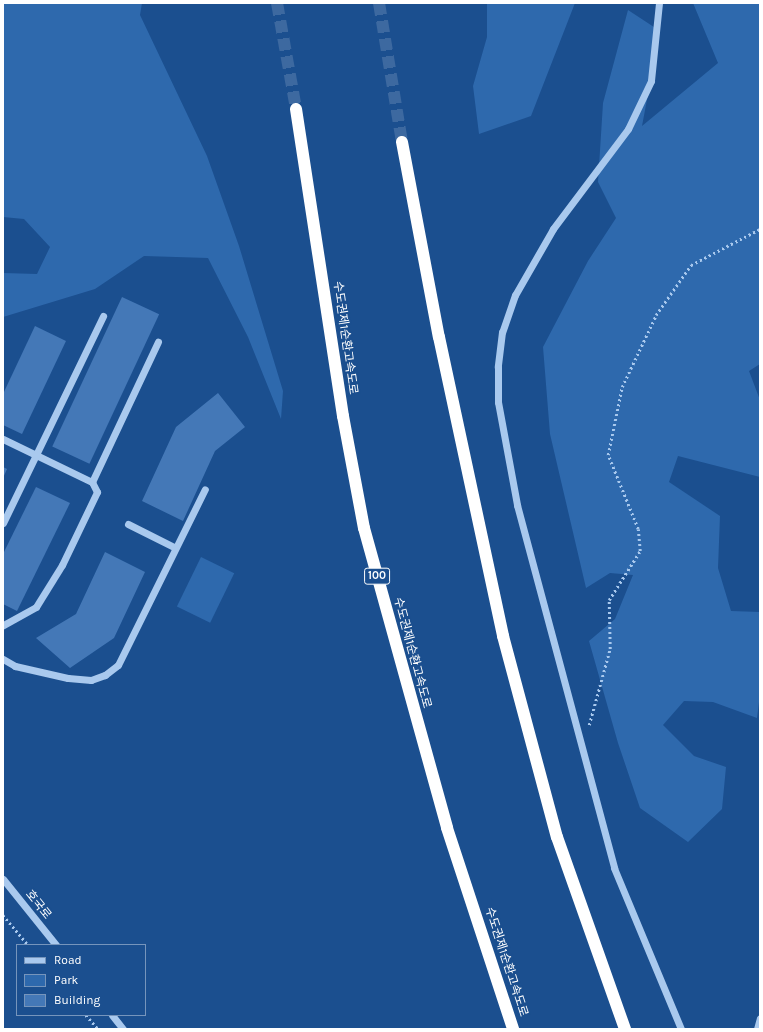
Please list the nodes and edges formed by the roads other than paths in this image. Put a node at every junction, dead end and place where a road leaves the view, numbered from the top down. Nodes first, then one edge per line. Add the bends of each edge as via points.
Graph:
1 (659, 3) edge
2 (296, 109) tunnel mouth
3 (402, 142) tunnel mouth
4 (103, 316) dead end
5 (158, 342) dead end
6 (3, 439) edge
7 (38, 456) junction
8 (92, 482) junction
9 (205, 489) dead end
10 (3, 523) edge
11 (128, 524) dead end
12 (174, 547) junction
13 (3, 626) edge
14 (3, 659) edge
15 (3, 879) edge
16 (55, 944) edge
17 (113, 1016) edge
18 (760, 1018) edge
19 (123, 1029) edge
20 (513, 1029) edge
21 (625, 1029) edge
22 (681, 1029) edge
23 (757, 1029) edge

1 - 22 street via 651,80 642,102 628,129 553,229 516,295 502,332 498,402 510,468 614,868
2 - 20 highway, 수도권제1순환고속도로 / 100 via 342,416 364,528 447,828
3 - 21 highway via 439,337 503,636 557,837
4 - 7 street
5 - 8 street
6 - 7 street
7 - 8 street
7 - 10 street
8 - 13 street via 97,492 36,607
9 - 12 street
11 - 12 street
12 - 14 street via 118,664 105,675 91,680 68,678 15,666
15 - 16 street, 호국로
17 - 19 street
18 - 23 street

